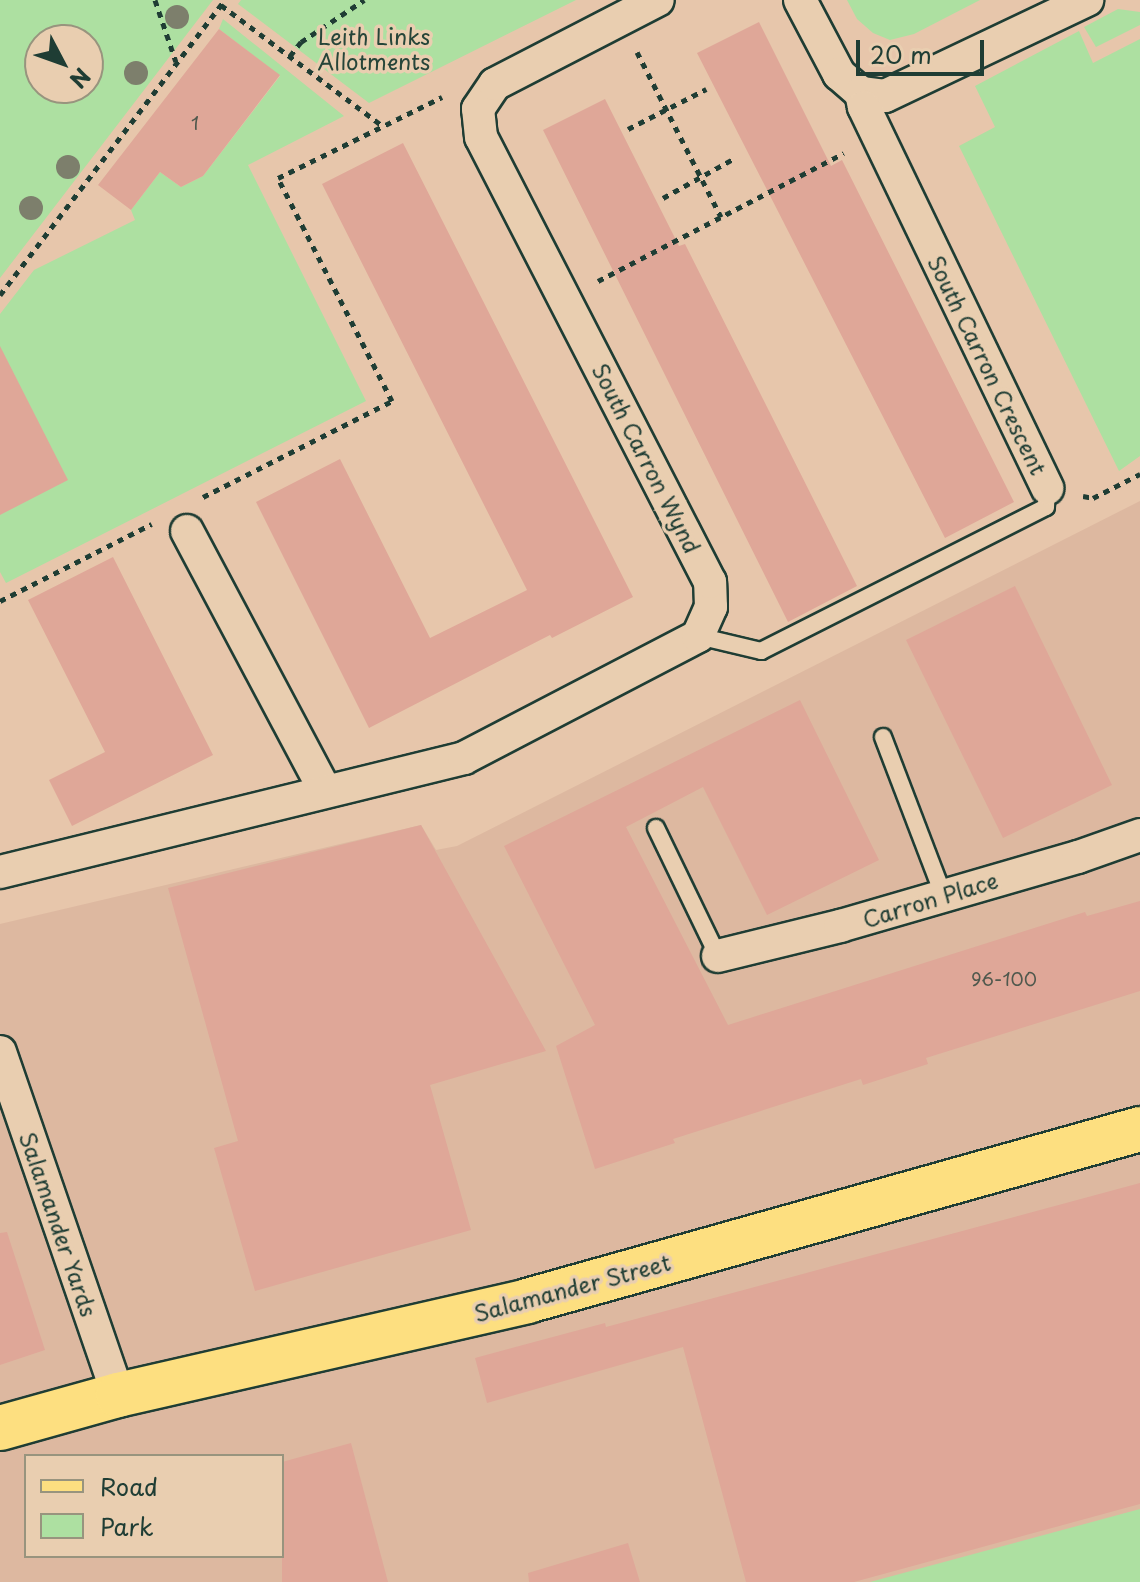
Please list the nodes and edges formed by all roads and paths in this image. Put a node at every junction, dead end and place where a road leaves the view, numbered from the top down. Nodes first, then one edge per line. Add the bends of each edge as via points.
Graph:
1 (155, 0) edge
2 (364, 0) edge
3 (658, 0) edge
4 (800, 0) edge
5 (1087, 0) edge
6 (223, 2) edge
7 (620, 20) junction
8 (290, 56) junction
9 (176, 63) junction
10 (706, 89) dead end
11 (861, 93) junction
12 (478, 109) junction
13 (666, 109) junction
14 (381, 125) junction
15 (628, 129) dead end
16 (877, 135) junction
17 (735, 158) dead end
18 (701, 176) junction
19 (663, 198) dead end
20 (721, 217) junction
21 (0, 295) edge
22 (564, 299) junction
23 (392, 401) dead end
24 (1140, 474) edge
25 (1047, 488) junction
26 (187, 531) dead end
27 (698, 636) junction
28 (883, 737) dead end
29 (325, 791) junction
30 (656, 828) dead end
31 (1140, 835) edge
32 (4, 860) edge
33 (943, 894) junction
34 (718, 956) joint
35 (0, 1052) edge
36 (1140, 1129) edge
37 (118, 1395) junction
38 (0, 1428) edge

1 - 9 path
2 - 8 path via 301,42
3 - 7 street
4 - 11 street via 839,74
5 - 11 street via 885,96
6 - 8 path
6 - 9 path
7 - 12 street via 495,84
7 - 13 path
8 - 14 path
9 - 21 path
10 - 13 path
11 - 16 street, South Carron Crescent
12 - 14 path via 451,93
12 - 22 street, South Carron Wynd via 481,137
13 - 15 path
13 - 18 path
14 - 23 path via 278,178
16 - 20 path
16 - 25 street, South Carron Crescent
17 - 18 path
18 - 19 path
18 - 20 path
20 - 22 path
22 - 27 street, South Carron Wynd via 710,582 711,607
24 - 25 path via 1093,498
25 - 27 lane, South Carron Crescent via 1046,507 761,651
26 - 29 street
27 - 29 street via 464,758
28 - 33 lane
29 - 32 street
30 - 34 lane
31 - 33 street, Carron Place
33 - 34 street, Carron Place
35 - 37 street, Salamander Yards
36 - 37 main road, Salamander Street via 527,1301
37 - 38 main road, Salamander Street

